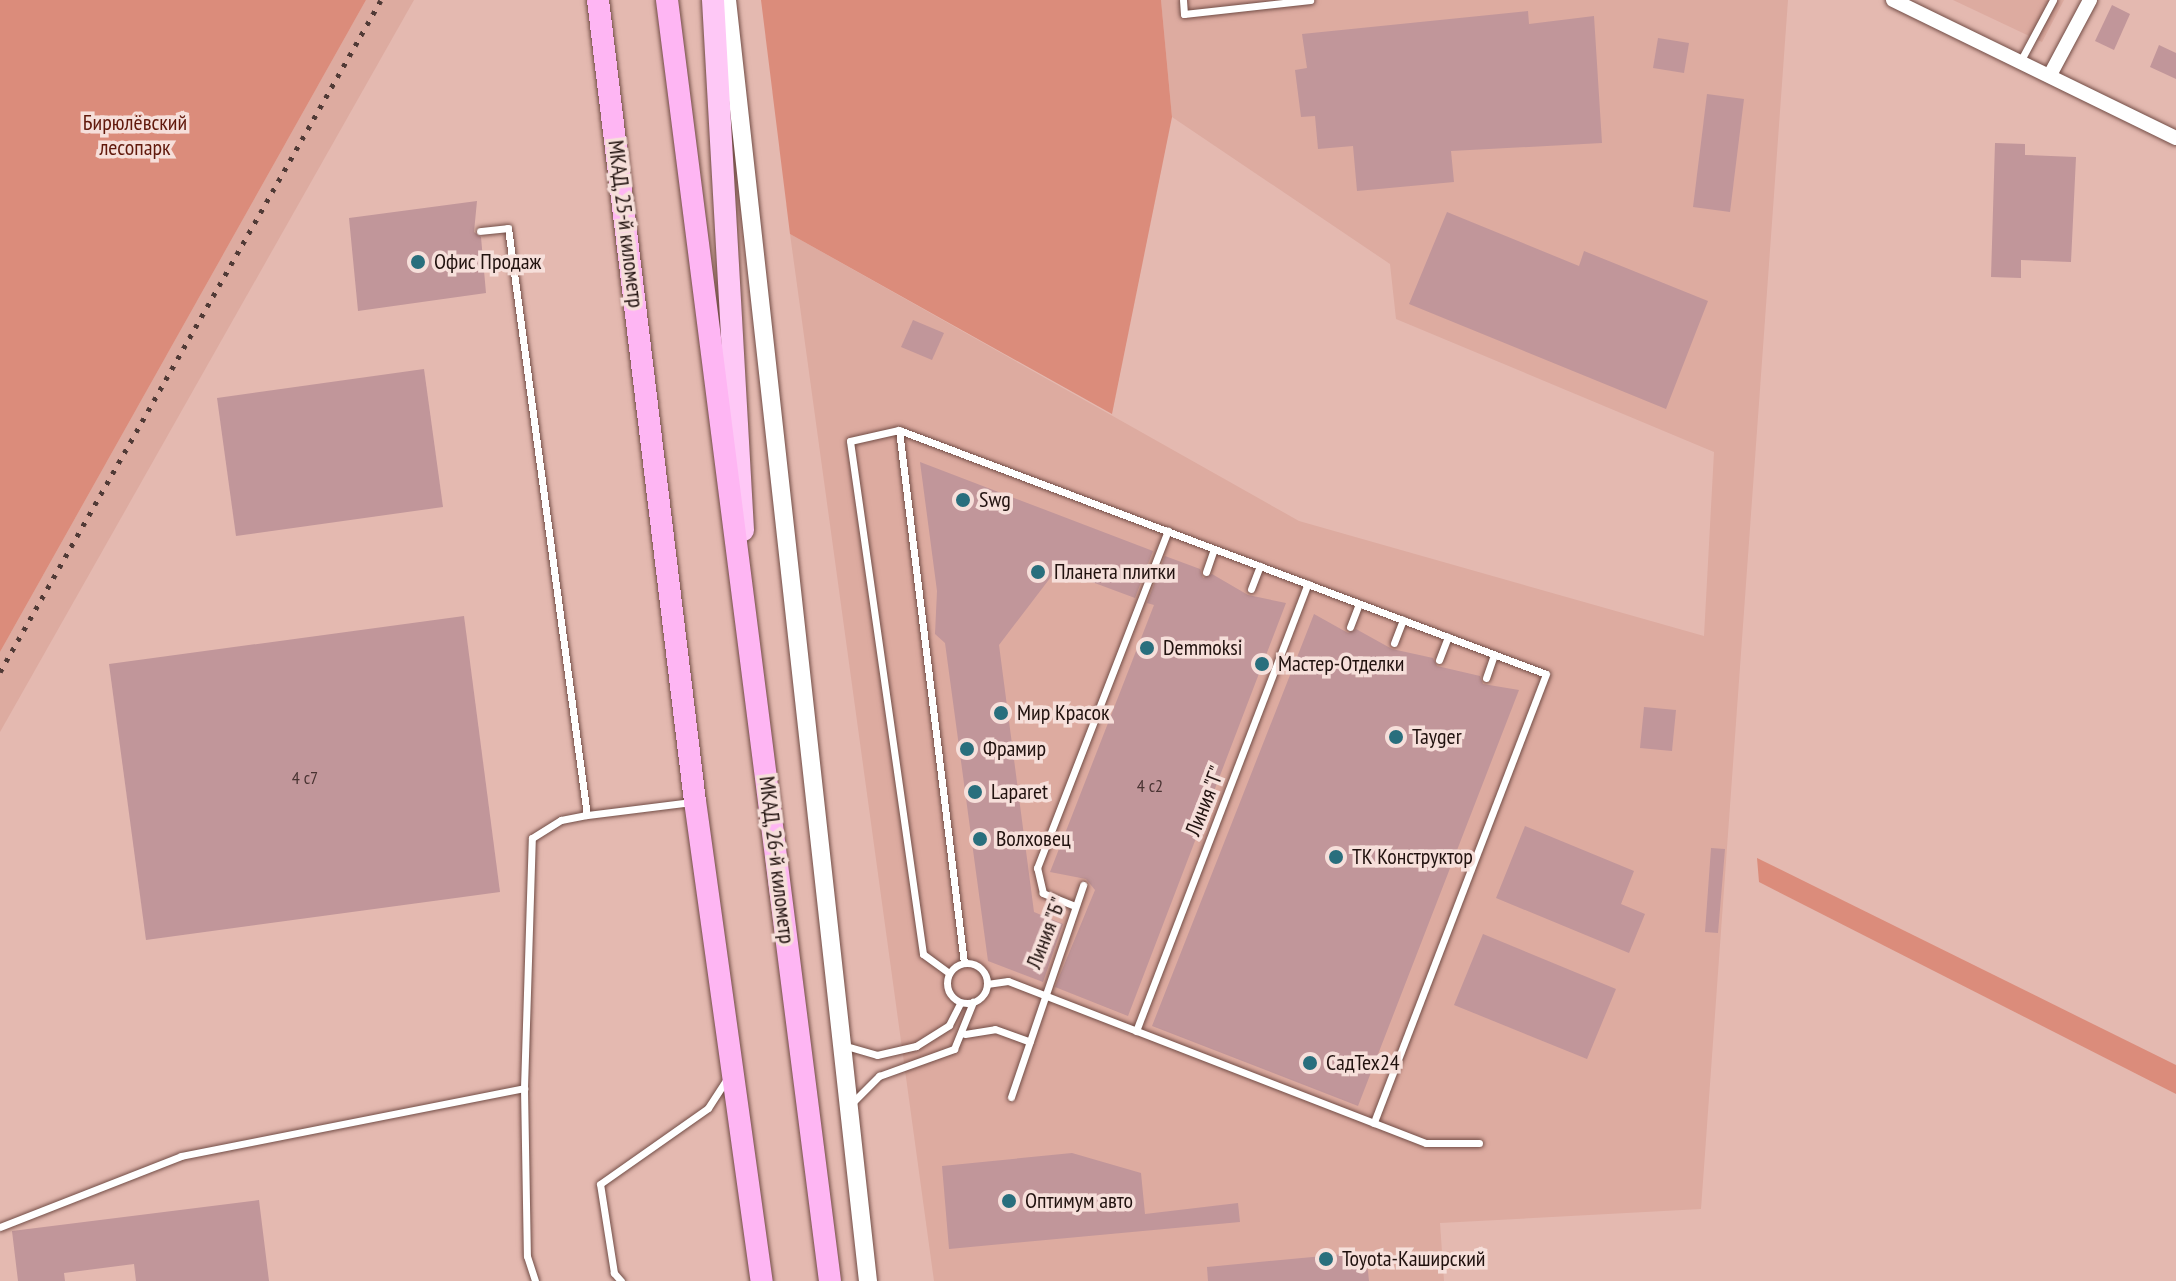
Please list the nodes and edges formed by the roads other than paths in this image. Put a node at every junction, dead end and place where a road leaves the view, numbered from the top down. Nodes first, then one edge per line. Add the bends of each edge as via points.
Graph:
1 (598, 0) edge
2 (667, 0) edge
3 (713, 0) edge
4 (727, 0) edge
5 (1183, 0) edge
6 (1310, 0) edge
7 (1893, 0) edge
8 (2053, 0) edge
9 (2090, 0) edge
10 (2021, 60) junction
11 (2050, 75) junction
12 (2176, 138) edge
13 (480, 231) dead end
14 (899, 430) junction
15 (1168, 531) junction
16 (1214, 549) junction
17 (1260, 566) junction
18 (1206, 572) dead end
19 (1308, 584) junction
20 (1251, 589) dead end
21 (1359, 604) junction
22 (1403, 620) junction
23 (1350, 627) dead end
24 (1448, 637) junction
25 (1394, 643) dead end
26 (750, 647) junction
27 (1494, 655) junction
28 (1439, 660) dead end
29 (1486, 678) dead end
30 (695, 801) junction
31 (587, 815) junction
32 (1083, 885) dead end
33 (1075, 906) junction
34 (964, 963) junction
35 (949, 973) junction
36 (987, 984) junction
37 (1042, 994) junction
38 (973, 1002) junction
39 (1092, 1002) dead end
40 (960, 1003) junction
41 (1088, 1013) junction
42 (1136, 1031) junction
43 (965, 1034) junction
44 (838, 1039) junction
45 (1189, 1040) dead end
46 (1030, 1042) junction
47 (1185, 1050) junction
48 (1232, 1057) dead end
49 (734, 1067) junction
50 (1229, 1067) junction
51 (1278, 1075) dead end
52 (1274, 1084) junction
53 (524, 1088) junction
54 (1326, 1093) dead end
55 (1011, 1097) dead end
56 (1322, 1103) junction
57 (848, 1120) junction
58 (1374, 1123) junction
59 (1479, 1143) dead end
60 (0, 1227) edge
61 (535, 1281) edge
62 (621, 1281) edge
63 (762, 1281) edge
64 (830, 1281) edge
65 (868, 1281) edge

1 - 30 highway, МКАД, 25-й километр
2 - 26 highway, МКАД, 26-й километр
3 - 26 main road
4 - 44 street via 818,797
5 - 6 lane via 1184,14
7 - 10 street
8 - 10 lane
9 - 11 street
10 - 11 street
11 - 12 street
13 - 31 lane via 508,228
14 - 15 lane
14 - 34 lane
14 - 35 lane via 850,441 923,954
15 - 16 lane
15 - 33 lane via 1037,868 1043,893
16 - 17 lane
16 - 18 lane
17 - 19 lane
17 - 20 lane
19 - 21 lane
19 - 42 lane, Линия "Г"
21 - 22 lane
21 - 23 lane
22 - 24 lane
22 - 25 lane
24 - 27 lane
24 - 28 lane
26 - 64 highway, МКАД, 26-й километр
27 - 29 lane
27 - 58 lane via 1546,674
30 - 31 lane
30 - 49 highway
31 - 53 lane via 561,820 532,838
32 - 33 lane, Линия "Б"
33 - 37 lane, Линия "Б"
34 - 35 lane
34 - 36 lane via 980,969
35 - 40 lane via 947,986
36 - 37 lane via 1008,981
36 - 38 lane
37 - 41 lane
37 - 46 lane, Линия "Б"
38 - 40 lane
38 - 43 lane
39 - 41 lane
40 - 44 lane via 949,1025 916,1046 877,1055 851,1050
41 - 42 lane
42 - 47 lane
43 - 46 lane via 995,1029
43 - 57 lane via 940,1059 864,1085
44 - 57 street
45 - 47 lane
46 - 55 lane, Линия "Б"
47 - 50 lane
48 - 50 lane
49 - 62 lane via 708,1108 600,1184 614,1273
49 - 63 highway
50 - 52 lane
51 - 52 lane
52 - 56 lane
53 - 60 lane via 414,1115 181,1156
53 - 61 lane via 527,1256
54 - 56 lane
56 - 58 lane
57 - 65 street
58 - 59 lane via 1426,1143

